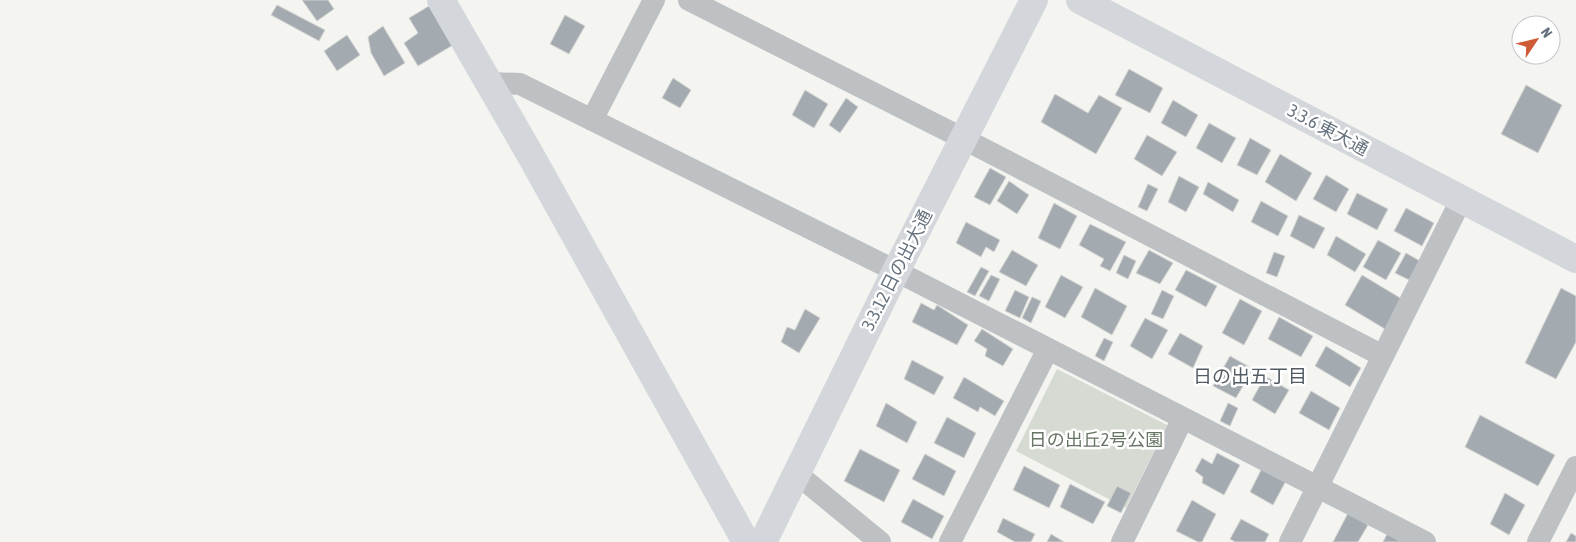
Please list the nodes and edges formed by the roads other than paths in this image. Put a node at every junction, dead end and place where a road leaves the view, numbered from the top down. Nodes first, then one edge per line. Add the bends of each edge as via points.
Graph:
1 (441, 0) edge
2 (654, 0) edge
3 (689, 0) edge
4 (1034, 0) edge
5 (1080, 0) edge
6 (489, 83) junction
7 (592, 120) junction
8 (964, 139) junction
9 (1461, 200) junction
10 (1576, 259) edge
11 (896, 271) junction
12 (1048, 349) junction
13 (1383, 356) junction
14 (1183, 418) junction
15 (1576, 467) edge
16 (797, 474) junction
17 (1318, 487) junction
18 (746, 542) edge
19 (763, 542) edge
20 (880, 542) edge
21 (950, 542) edge
22 (1122, 542) edge
23 (1290, 542) edge
24 (1425, 542) edge
25 (1538, 542) edge

1 - 6 street
2 - 7 street
3 - 8 street
4 - 8 street, 3.3.12 日の出大通
5 - 9 street, 3.3.6 東大通
6 - 7 street via 520,84
6 - 18 street
7 - 11 street
8 - 11 street, 3.3.12 日の出大通
8 - 13 street
9 - 10 street, 3.3.6 東大通
9 - 13 street
11 - 12 street
11 - 16 street, 3.3.12 日の出大通
12 - 14 street
12 - 21 street
13 - 17 street
14 - 17 street
14 - 22 street
15 - 25 street
16 - 19 street, 3.3.12 日の出大通
16 - 20 street
17 - 23 street
17 - 24 street

